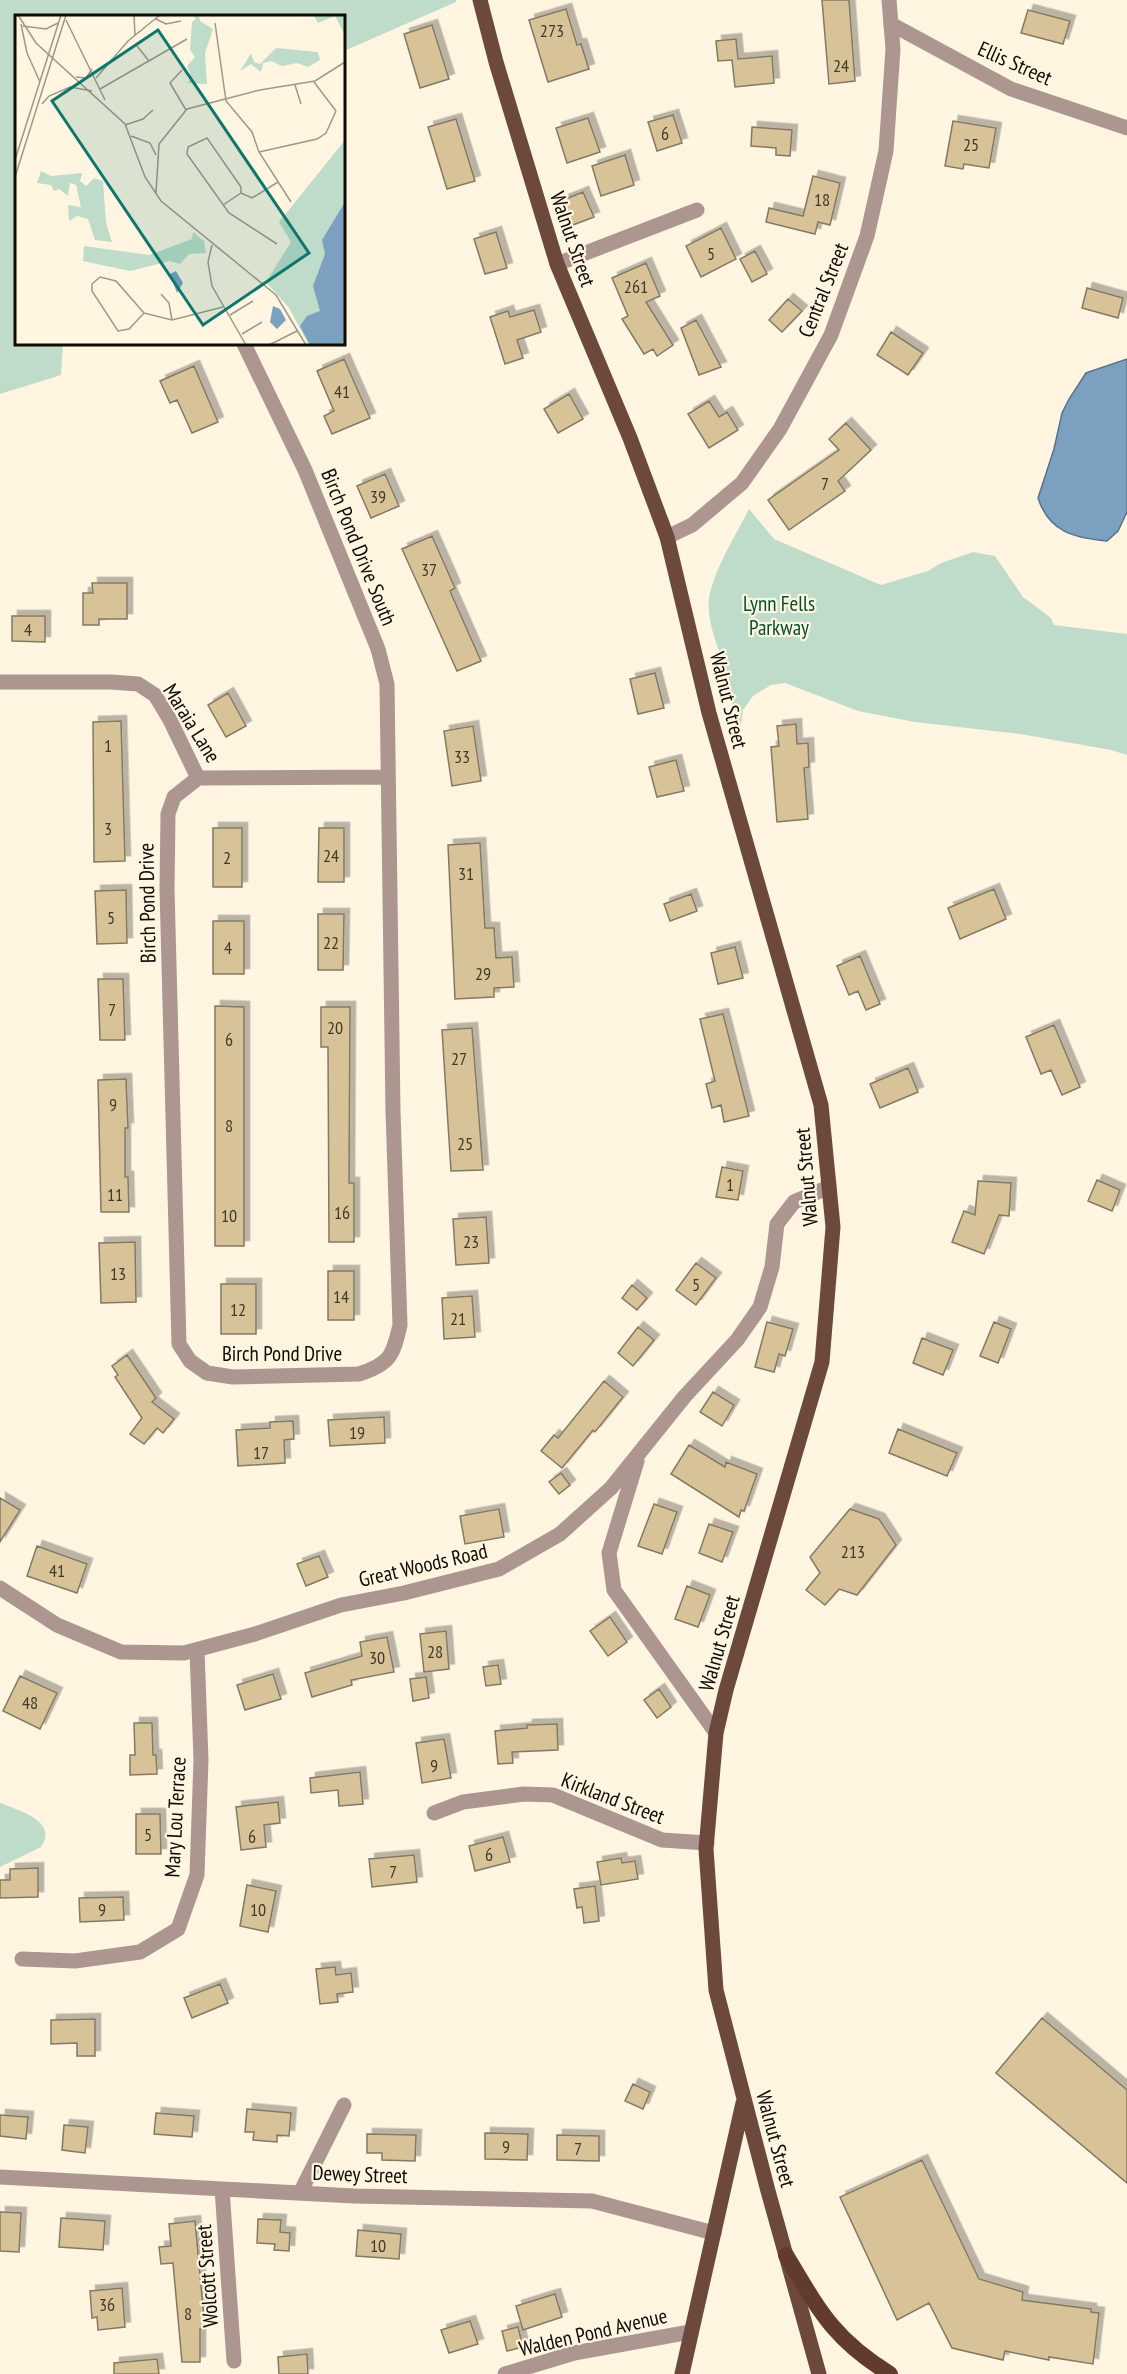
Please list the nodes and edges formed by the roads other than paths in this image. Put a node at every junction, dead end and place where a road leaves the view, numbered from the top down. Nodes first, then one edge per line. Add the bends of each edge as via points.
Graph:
1 (480, 0) edge
2 (889, 0) edge
3 (891, 24) junction
4 (1127, 128) edge
5 (697, 210) dead end
6 (557, 264) junction
7 (244, 345) edge
8 (667, 537) junction
9 (0, 682) edge
10 (387, 777) junction
11 (198, 778) junction
12 (829, 1187) junction
13 (639, 1454) junction
14 (0, 1588) edge
15 (197, 1650) junction
16 (716, 1733) junction
17 (434, 1814) dead end
18 (707, 1843) junction
19 (22, 1959) dead end
20 (744, 2100) junction
21 (344, 2105) dead end
22 (0, 2177) edge
23 (222, 2188) junction
24 (300, 2193) junction
25 (714, 2233) junction
26 (786, 2255) junction
27 (690, 2332) junction
28 (234, 2361) dead end
29 (505, 2374) edge
30 (682, 2374) edge
31 (819, 2374) edge
32 (890, 2374) edge

1 - 6 main road, Walnut Street
2 - 3 street, Central Street
3 - 4 street, Ellis Street via 1011,89
3 - 8 street, Central Street via 886,151 867,236 831,335 780,429 742,483 692,525
5 - 6 street
6 - 8 main road, Walnut Street
7 - 10 street, Birch Pond Drive South via 305,470 378,649 387,684
8 - 12 main road, Walnut Street via 709,713 821,1105
9 - 11 street, Maraia Lane via 138,684 156,695
10 - 11 street, Maraia Lane
10 - 11 street, Birch Pond Drive via 400,1325 394,1351 378,1368 359,1374 233,1377 207,1372 190,1360 179,1344 168,814 174,798
12 - 13 street, Great Woods Road via 795,1202 777,1224 772,1267 760,1307 737,1340
12 - 16 main road, Walnut Street via 833,1227 822,1362
13 - 15 street, Great Woods Road via 611,1488 560,1534 499,1569 341,1605
13 - 16 street via 609,1553 614,1590
14 - 15 street, Great Woods Road via 57,1625 121,1652
15 - 19 street, Mary Lou Terrace via 201,1760 197,1875 178,1929 140,1952 75,1961
16 - 18 main road, Walnut Street
17 - 18 street, Kirkland Street via 474,1800 553,1795 662,1840
18 - 20 main road, Walnut Street via 716,1990
20 - 25 main road
20 - 26 main road, Walnut Street
21 - 24 street
22 - 23 street, Dewey Street
23 - 24 street, Dewey Street
23 - 28 street, Wolcott Street
24 - 25 street, Dewey Street via 592,2201
25 - 27 main road
26 - 31 main road, Walnut Street
26 - 32 highway via 834,2330
27 - 29 street, Walden Pond Avenue via 574,2353
27 - 30 main road

